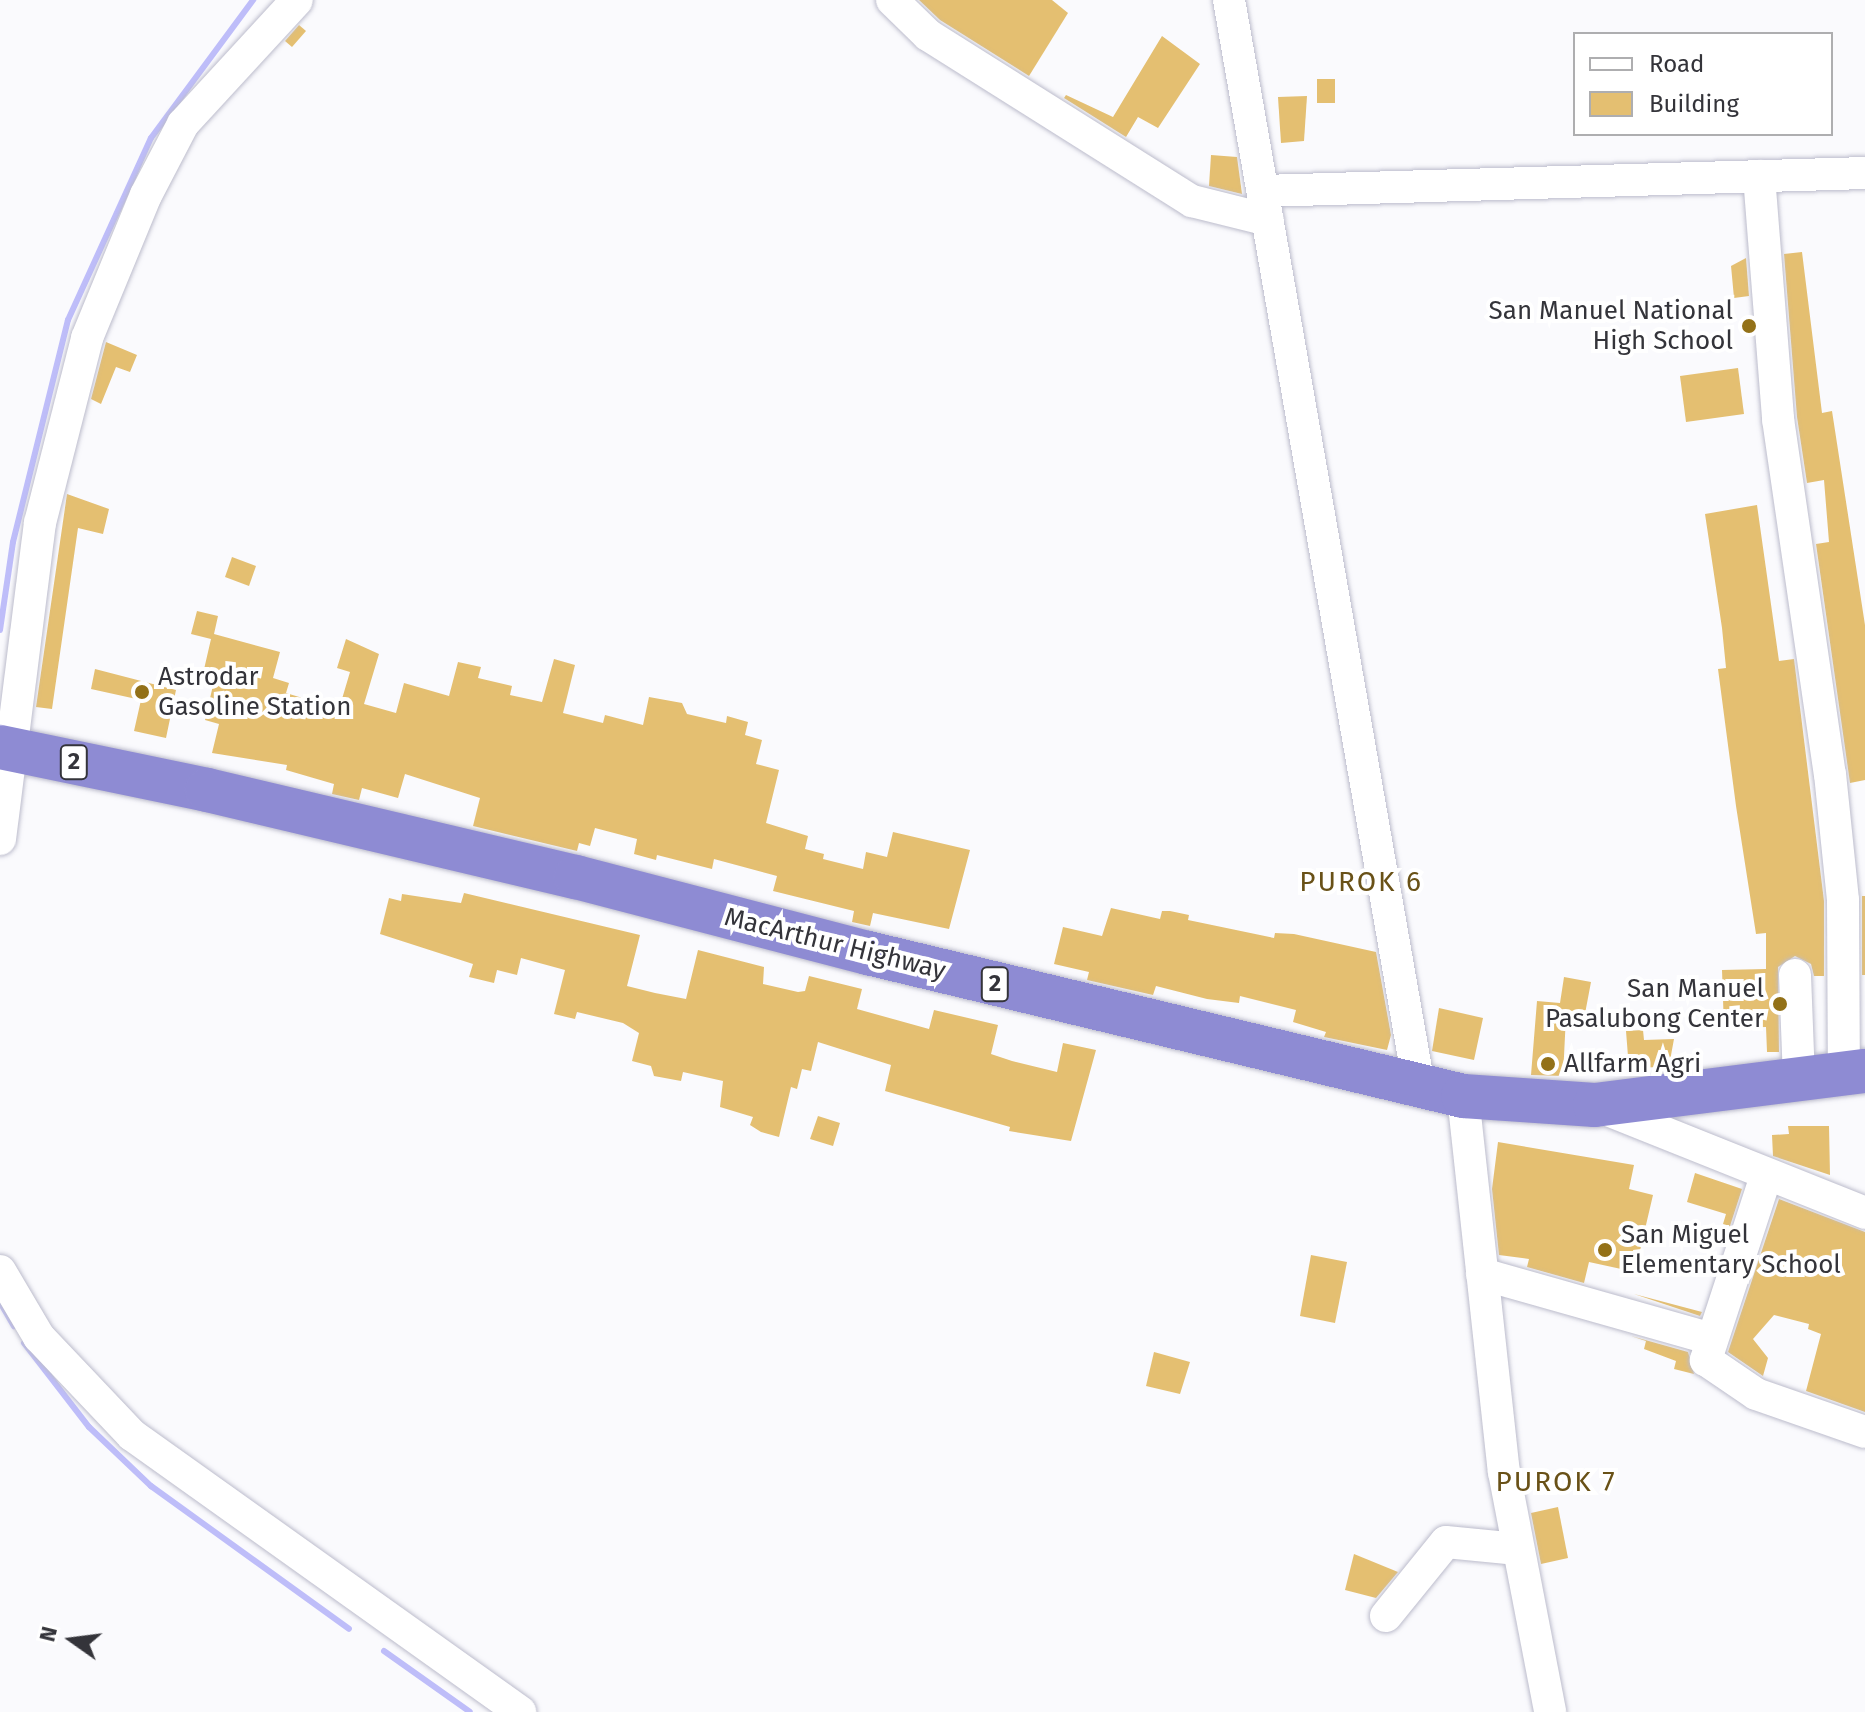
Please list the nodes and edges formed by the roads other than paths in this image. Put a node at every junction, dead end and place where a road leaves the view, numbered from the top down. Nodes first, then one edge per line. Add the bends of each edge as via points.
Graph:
1 (297, 0) edge
2 (892, 0) edge
3 (1229, 0) edge
4 (1865, 173) edge
5 (1759, 176) junction
6 (1266, 206) junction
7 (7, 748) edge
8 (0, 839) edge
9 (1795, 975) dead end
10 (1854, 1072) edge
11 (1799, 1081) junction
12 (1419, 1086) junction
13 (1463, 1096) junction
14 (1595, 1105) junction
15 (1766, 1176) junction
16 (1865, 1213) edge
17 (0, 1271) edge
18 (1482, 1274) junction
19 (1711, 1339) junction
20 (1865, 1432) edge
21 (1518, 1549) junction
22 (1386, 1616) dead end
23 (520, 1712) edge
24 (1550, 1712) edge

1 - 7 street via 183,124 146,195 87,338 40,523
2 - 6 street via 928,35 1192,201
3 - 6 street
4 - 5 street
5 - 6 street
5 - 10 street via 1778,419 1830,774
6 - 12 street
7 - 8 street
7 - 12 highway, MacArthur Highway / 2 via 576,877
9 - 11 street
10 - 11 highway, MacArthur Highway / 2
11 - 14 highway, MacArthur Highway / 2
12 - 13 highway, MacArthur Highway / 2
13 - 14 highway, MacArthur Highway / 2
13 - 18 street
14 - 15 street
15 - 16 street
15 - 19 street
17 - 23 street via 39,1337 132,1435
18 - 19 street
18 - 21 street
19 - 20 street via 1706,1360 1738,1385
21 - 22 street via 1446,1542
21 - 24 street

